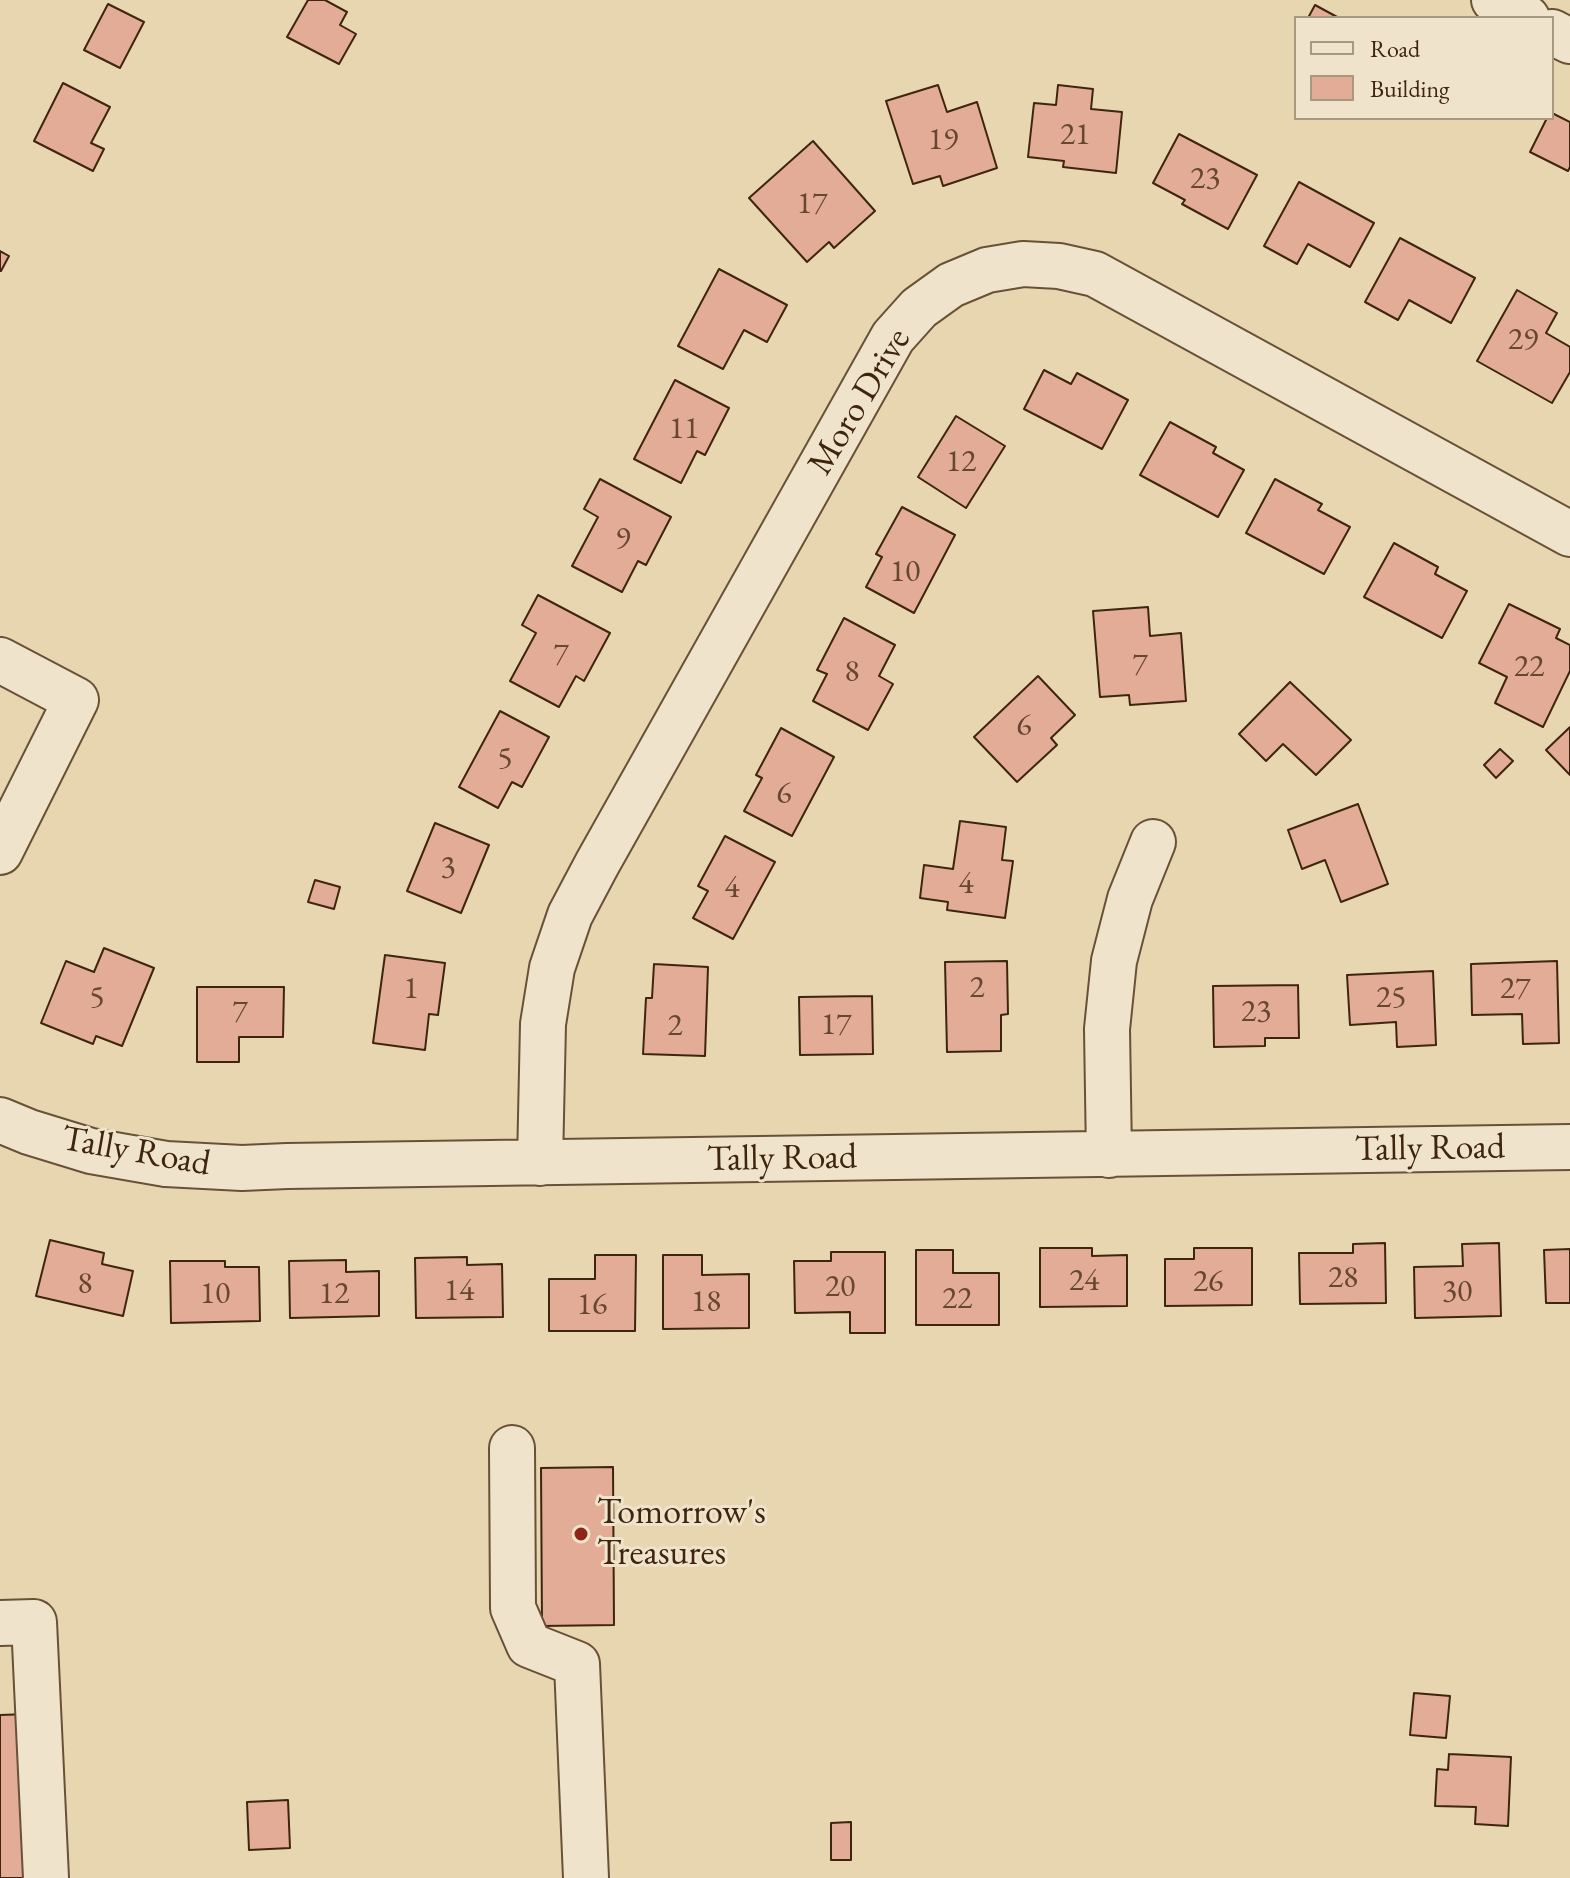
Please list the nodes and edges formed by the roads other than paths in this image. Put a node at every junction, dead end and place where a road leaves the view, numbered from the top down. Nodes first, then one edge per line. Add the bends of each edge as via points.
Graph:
1 (1494, 0) edge
2 (1523, 16) edge
3 (1570, 534) edge
4 (0, 660) edge
5 (1153, 842) dead end
6 (0, 852) edge
7 (0, 1120) edge
8 (1570, 1147) edge
9 (1109, 1155) junction
10 (540, 1163) junction
11 (512, 1448) dead end
12 (0, 1623) edge
13 (46, 1878) edge
14 (586, 1878) edge

1 - 2 street
3 - 10 street, Moro Drive via 1095,274 1023,264 987,270 951,285 919,308 893,337 570,915 552,968 543,1024
4 - 6 street via 76,700
5 - 9 street via 1130,899 1114,961 1107,1029
7 - 10 street, Tally Road via 91,1151 166,1164 242,1168
8 - 9 street, Tally Road
9 - 10 street, Tally Road
11 - 14 street via 513,1608 529,1645 577,1664
12 - 13 street via 34,1622

